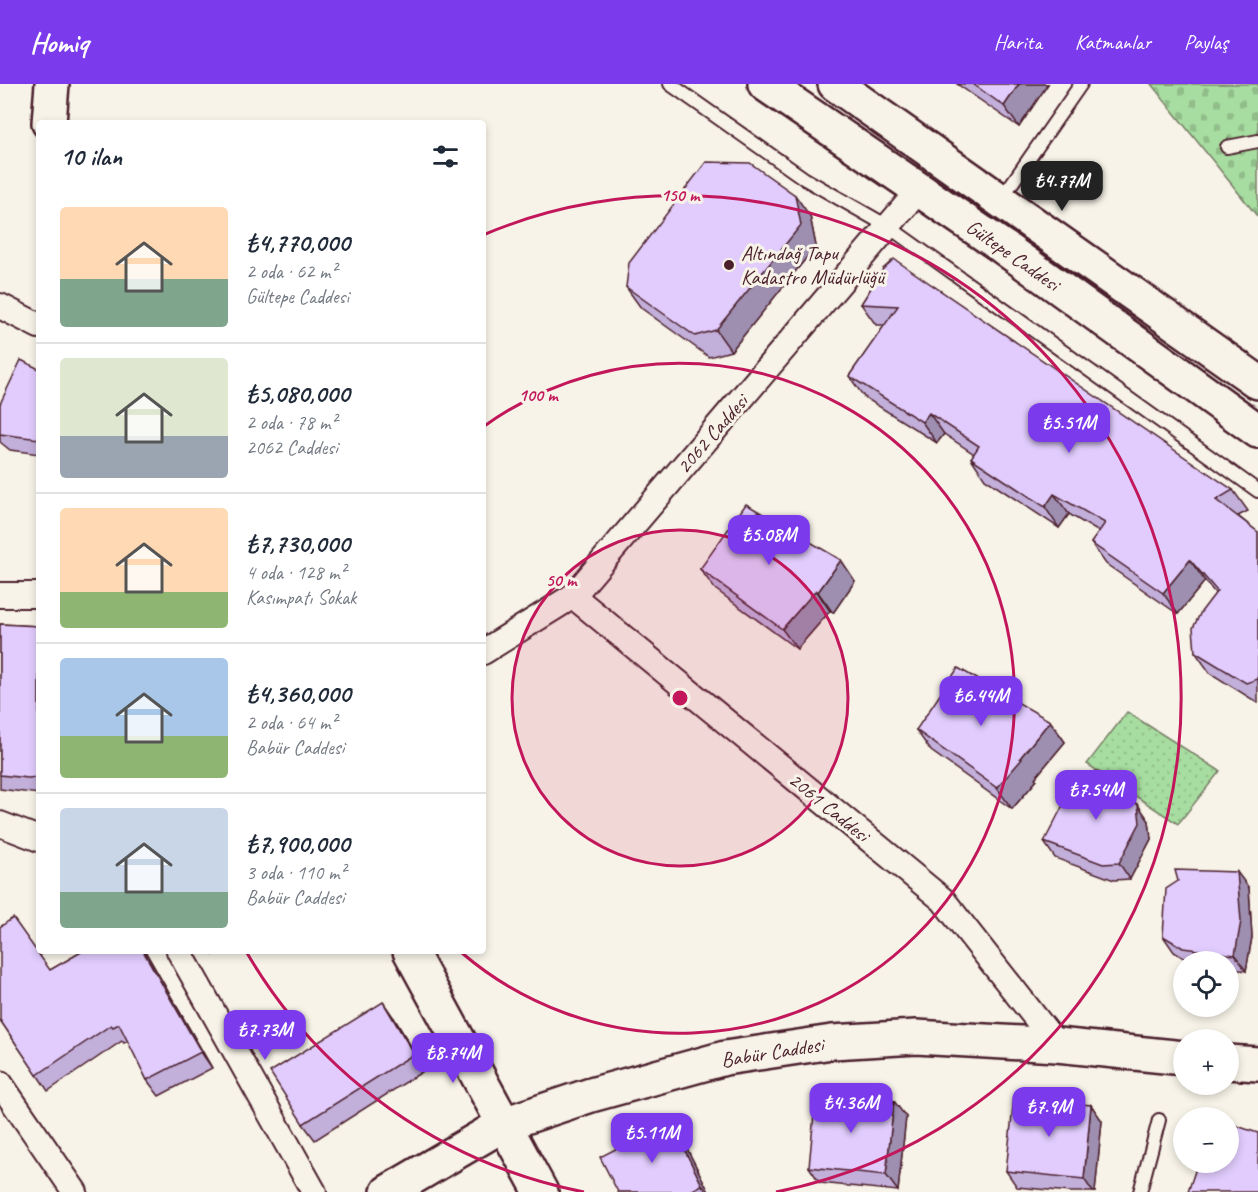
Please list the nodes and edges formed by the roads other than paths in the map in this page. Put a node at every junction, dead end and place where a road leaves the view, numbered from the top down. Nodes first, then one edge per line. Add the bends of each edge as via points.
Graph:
1 (52, 84) edge
2 (670, 84) edge
3 (765, 84) edge
4 (835, 84) edge
5 (1081, 84) edge
6 (49, 120) edge
7 (1258, 141) edge
8 (1227, 147) dead end
9 (918, 190) junction
10 (1000, 200) junction
11 (889, 227) junction
12 (0, 306) edge
13 (36, 324) edge
14 (1258, 382) edge
15 (1258, 431) edge
16 (1258, 491) edge
17 (0, 595) edge
18 (36, 595) edge
19 (573, 596) junction
20 (486, 650) edge
21 (0, 824) edge
22 (36, 838) edge
23 (181, 954) edge
24 (412, 954) edge
25 (1056, 1045) junction
26 (1173, 1057) edge
27 (1239, 1063) edge
28 (1258, 1064) edge
29 (0, 1083) edge
30 (1159, 1120) dead end
31 (504, 1124) junction
32 (75, 1192) edge
33 (314, 1192) edge
34 (388, 1192) edge
35 (541, 1192) edge
36 (1140, 1192) edge

1 - 6 main road
2 - 11 lane via 805,179
3 - 9 main road, Gültepe Caddesi
4 - 10 main road, Gültepe Caddesi
5 - 10 lane
7 - 8 lane
9 - 11 street, 2062 Caddesi
9 - 15 main road, Gültepe Caddesi
10 - 14 main road, Gültepe Caddesi
11 - 16 lane
11 - 19 street, 2062 Caddesi
12 - 13 street
17 - 18 street
19 - 20 street, 2062 Caddesi
19 - 25 street, 2061 Caddesi via 943,900
21 - 22 street
23 - 33 street
24 - 31 main road
25 - 26 main road, Babür Caddesi
25 - 31 main road, Babür Caddesi via 916,1037 832,1042 725,1058
27 - 28 main road
29 - 32 street
30 - 36 lane
31 - 34 main road, Babür Caddesi
31 - 35 main road

